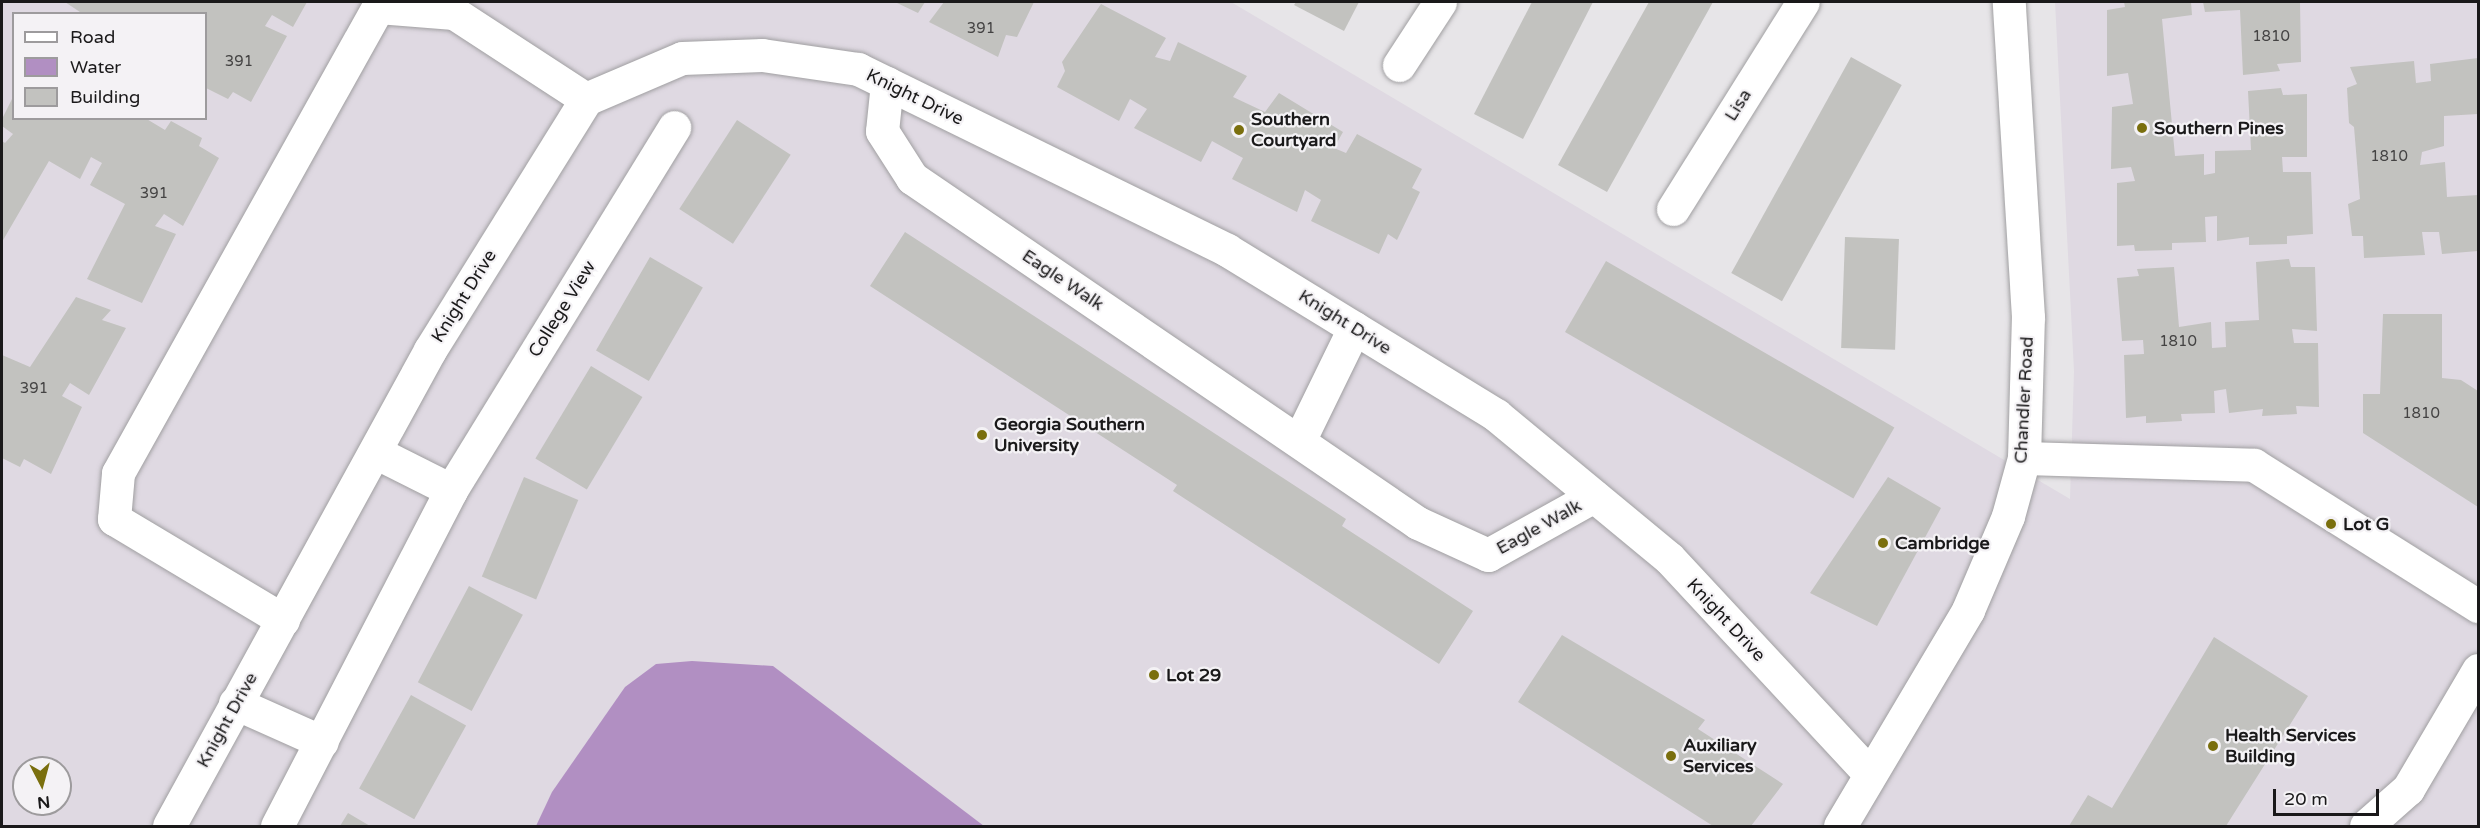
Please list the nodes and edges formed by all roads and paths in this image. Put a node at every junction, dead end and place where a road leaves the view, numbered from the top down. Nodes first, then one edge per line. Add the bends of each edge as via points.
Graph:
1 (1440, 2) edge
2 (1803, 2) edge
3 (2009, 2) edge
4 (1399, 65) dead end
5 (886, 83) junction
6 (586, 99) junction
7 (674, 127) dead end
8 (1673, 209) dead end
9 (1354, 328) junction
10 (1299, 441) junction
11 (375, 452) junction
12 (2024, 458) junction
13 (451, 490) junction
14 (1594, 496) junction
15 (2478, 606) edge
16 (283, 620) junction
17 (2478, 670) edge
18 (235, 703) junction
19 (322, 742) junction
20 (1870, 774) junction
21 (169, 826) edge
22 (277, 826) edge
23 (1840, 826) edge
24 (2366, 826) edge

1 - 4 street
2 - 8 street, Lisa
3 - 12 street, Chandler Road via 2028,317
5 - 6 street, Knight Drive via 858,69 762,55 682,58
5 - 9 street, Knight Drive via 1227,250
5 - 10 street, Eagle Walk via 882,131 912,178
6 - 11 street, Knight Drive via 430,350
6 - 16 street via 454,13 378,7 118,473 114,519
7 - 13 street, College View
9 - 10 street
9 - 14 street, Knight Drive via 1496,415
10 - 14 street, Eagle Walk via 1419,523 1488,555
11 - 13 street
11 - 16 street, Knight Drive
12 - 15 street via 2254,465
12 - 20 street, Chandler Road via 2008,516 1968,609
13 - 19 street, College View
14 - 20 street, Knight Drive via 1669,558
16 - 18 street, Knight Drive
17 - 24 street via 2408,789
18 - 19 street
18 - 21 street, Knight Drive
19 - 22 street, College View
20 - 23 street, Chandler Road

